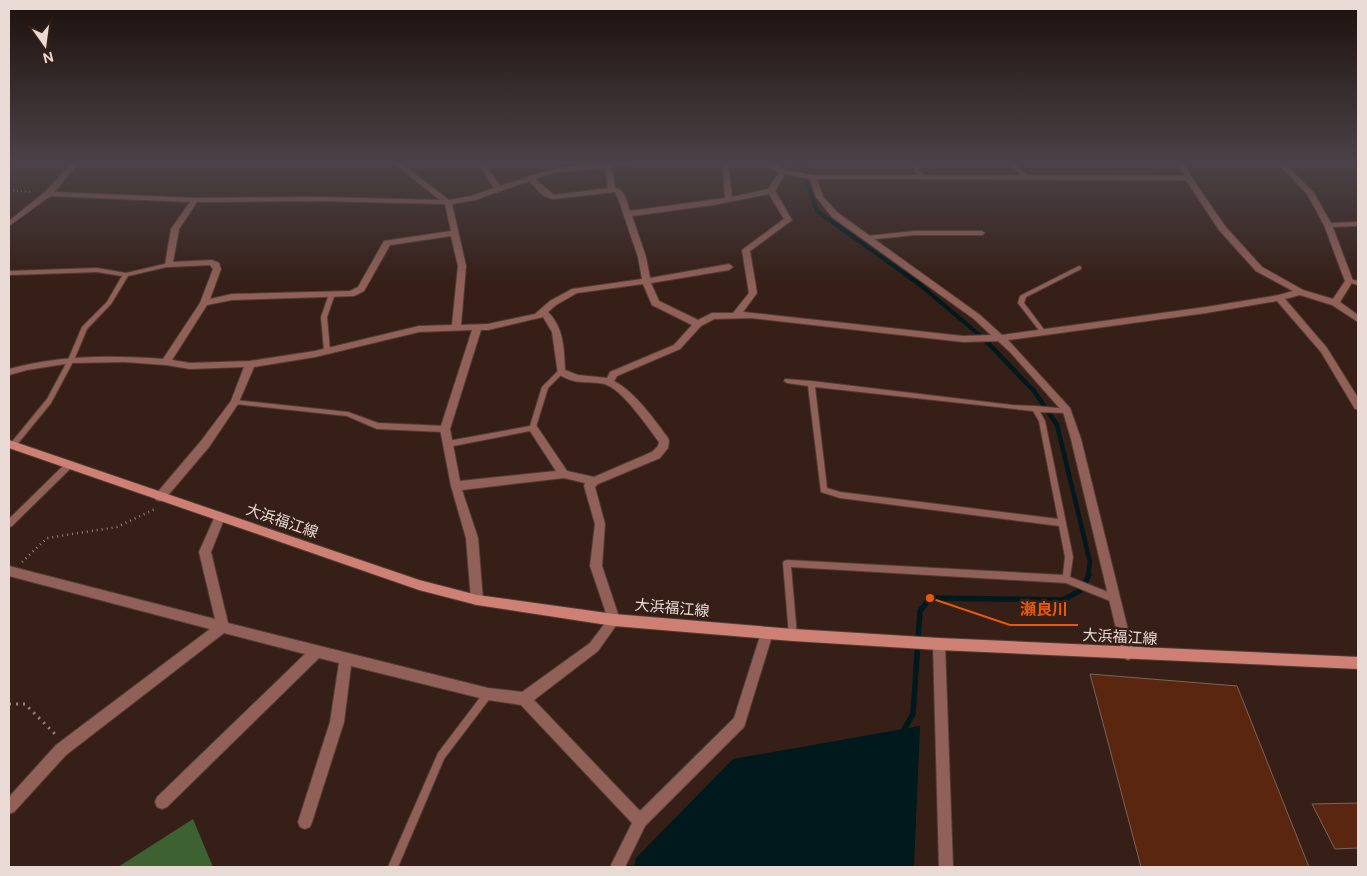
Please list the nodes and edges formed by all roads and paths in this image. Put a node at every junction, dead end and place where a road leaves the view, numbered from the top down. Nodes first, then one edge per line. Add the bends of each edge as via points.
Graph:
1 (448, 202) edge
2 (36, 203) edge
3 (193, 203) edge
4 (623, 203) edge
5 (702, 203) edge
6 (778, 203) edge
7 (825, 203) edge
8 (1205, 203) edge
9 (1316, 203) edge
10 (627, 214) junction
11 (9, 224) edge
12 (1358, 224) edge
13 (1328, 225) junction
14 (454, 233) junction
15 (982, 233) dead end
16 (867, 238) junction
17 (169, 265) junction
18 (729, 267) dead end
19 (1079, 268) dead end
20 (9, 273) edge
21 (126, 275) junction
22 (646, 281) junction
23 (1349, 281) junction
24 (1358, 283) edge
25 (1300, 292) junction
26 (332, 294) junction
27 (1280, 298) junction
28 (204, 303) junction
29 (1335, 303) junction
30 (543, 312) junction
31 (736, 315) junction
32 (1358, 319) edge
33 (698, 324) junction
34 (456, 329) junction
35 (477, 329) junction
36 (1043, 332) junction
37 (1000, 338) junction
38 (327, 351) junction
39 (70, 360) junction
40 (166, 362) junction
41 (250, 364) junction
42 (9, 372) edge
43 (561, 372) junction
44 (787, 381) dead end
45 (609, 382) junction
46 (812, 384) junction
47 (235, 402) junction
48 (1358, 406) edge
49 (1035, 408) junction
50 (1066, 411) junction
51 (532, 428) junction
52 (445, 430) junction
53 (11, 444) edge
54 (448, 444) junction
55 (69, 465) junction
56 (564, 474) junction
57 (594, 481) junction
58 (456, 486) junction
59 (160, 497) junction
60 (172, 501) junction
61 (220, 518) junction
62 (1062, 523) junction
63 (9, 524) edge
64 (10, 572) edge
65 (1066, 579) junction
66 (477, 600) junction
67 (1114, 600) junction
68 (614, 620) junction
69 (223, 626) junction
70 (767, 633) junction
71 (793, 635) junction
72 (939, 644) junction
73 (317, 651) junction
74 (1128, 654) junction
75 (346, 659) junction
76 (1358, 663) edge
77 (488, 694) junction
78 (524, 699) junction
79 (9, 704) edge
80 (67, 746) junction
81 (162, 802) dead end
82 (9, 807) edge
83 (640, 821) junction
84 (305, 822) dead end
85 (393, 867) edge
86 (617, 867) edge
87 (946, 867) edge

1 - 14 street
2 - 11 street
3 - 17 street via 175,229
4 - 10 street
5 - 10 street
6 - 31 street via 788,220 746,250 753,293
7 - 16 street via 835,215
8 - 25 street via 1222,228 1259,269
9 - 13 street
10 - 22 street via 642,256
12 - 13 lane
13 - 23 street
14 - 26 street via 387,243 361,289 351,294
14 - 34 street via 462,266
15 - 16 lane via 914,233
16 - 37 street via 977,316
17 - 21 lane
17 - 28 street via 212,262 216,265 218,269
18 - 22 street
19 - 36 lane via 1023,296 1022,303
20 - 21 lane via 97,270
21 - 39 lane via 109,303 84,328
22 - 30 street via 575,291
22 - 33 street via 655,303
23 - 24 lane
23 - 29 street
25 - 27 street
25 - 29 street
26 - 28 street via 232,298
26 - 38 lane via 324,317
27 - 36 street
27 - 48 street via 1324,350
28 - 40 street
29 - 32 street
30 - 35 street via 538,316
30 - 43 street via 557,332
31 - 33 street via 712,316
31 - 37 street via 751,314 962,339
33 - 45 street via 677,347 613,374
34 - 35 street
34 - 38 street via 418,329
35 - 52 street
36 - 37 street
37 - 50 street
38 - 41 street
39 - 40 street
39 - 42 street
39 - 53 lane via 50,401
40 - 41 street via 190,366
41 - 47 street
43 - 45 street via 571,378
43 - 51 lane via 546,387
44 - 46 lane
45 - 57 street via 622,391 657,432 664,441 663,448 656,455
46 - 49 lane
46 - 62 lane via 824,490 840,495
47 - 52 lane via 348,414 377,426
47 - 59 street
49 - 50 lane
49 - 62 lane via 1042,421
50 - 67 street via 1076,439
51 - 54 lane
51 - 56 street
52 - 54 street
53 - 55 main road, 大浜福江線
54 - 58 street
55 - 59 main road, 大浜福江線
55 - 63 lane
56 - 57 street
56 - 58 street
57 - 68 street via 590,486 600,524 596,566
58 - 66 street via 472,538
59 - 60 main road, 大浜福江線
60 - 61 main road, 大浜福江線
60 - 64 path via 117,527 47,538
61 - 66 main road, 大浜福江線 via 419,585
61 - 69 street via 205,552
62 - 65 lane via 1069,557
64 - 69 street
65 - 67 lane
65 - 71 lane via 788,563
66 - 68 main road, 大浜福江線
67 - 74 street
68 - 70 main road, 大浜福江線
68 - 78 street via 594,647
69 - 73 street
69 - 80 street
70 - 71 main road, 大浜福江線
70 - 83 street via 739,722
71 - 72 main road, 大浜福江線
72 - 74 main road, 大浜福江線
72 - 87 street
73 - 75 street
73 - 81 street
74 - 76 main road, 大浜福江線
75 - 77 street
75 - 84 street via 337,722
77 - 78 street
77 - 85 lane via 441,756
78 - 83 street
79 - 80 path via 25,704
80 - 82 street
83 - 86 street

